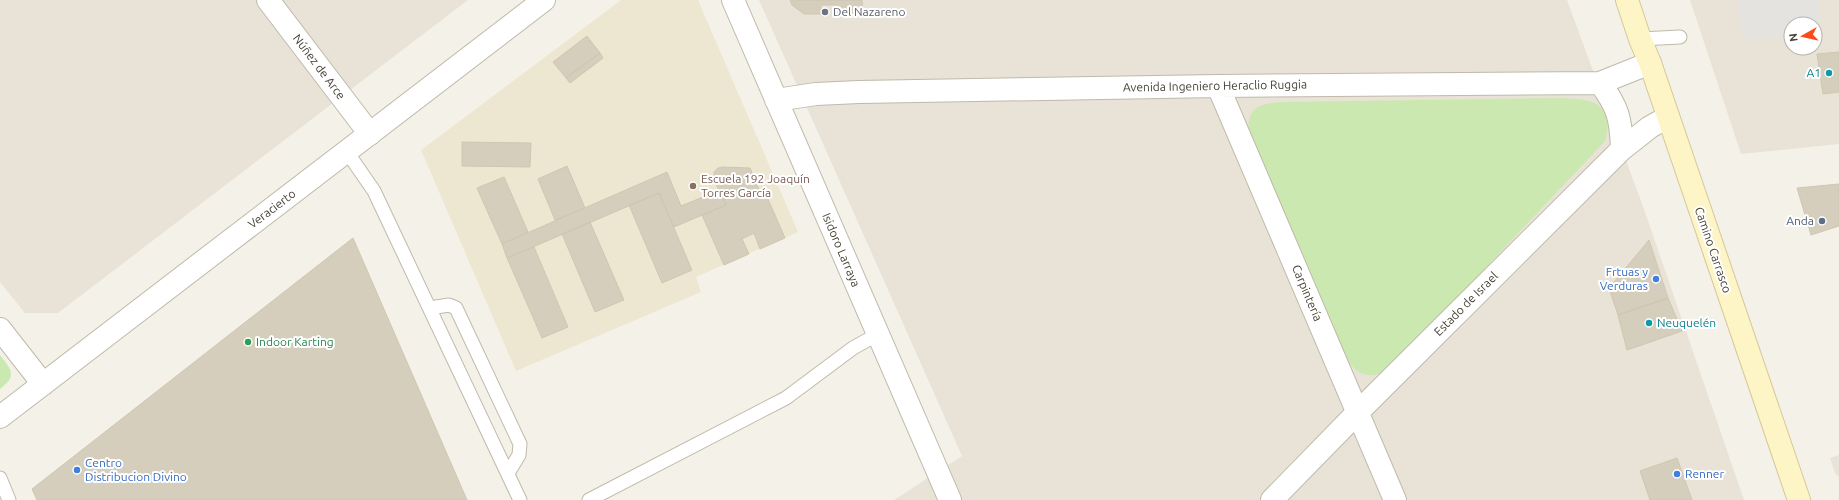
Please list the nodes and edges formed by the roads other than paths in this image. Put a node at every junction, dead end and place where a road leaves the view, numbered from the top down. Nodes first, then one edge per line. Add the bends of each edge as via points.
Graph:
1 (268, 0) edge
2 (544, 0) edge
3 (733, 0) edge
4 (1627, 0) edge
5 (1680, 37) dead end
6 (1640, 39) junction
7 (1650, 63) junction
8 (1600, 83) junction
9 (1218, 86) junction
10 (776, 100) junction
11 (1668, 117) junction
12 (370, 134) junction
13 (1622, 149) junction
14 (347, 152) junction
15 (430, 308) junction
16 (0, 329) edge
17 (878, 334) junction
18 (43, 384) junction
19 (1358, 412) junction
20 (0, 417) edge
21 (508, 473) junction
22 (0, 478) edge
23 (9, 500) edge
24 (520, 500) edge
25 (589, 500) edge
26 (950, 500) edge
27 (1272, 500) edge
28 (1395, 500) edge
29 (1799, 500) edge

1 - 12 street, Núñez de Arce
2 - 12 street, Veracierto
3 - 10 street, Isidoro Larraya
4 - 6 main road, Camino Carrasco
5 - 6 lane
6 - 7 main road, Camino Carrasco
7 - 8 street, Avenida Ingeniero Heraclio Ruggia
7 - 11 main road, Camino Carrasco
8 - 9 street, Avenida Ingeniero Heraclio Ruggia
8 - 13 street via 1613,101 1621,127
9 - 10 street, Avenida Ingeniero Heraclio Ruggia via 859,92 816,94
9 - 19 street, Carpintería
10 - 17 street, Isidoro Larraya
11 - 13 street, Estado de Israel via 1650,127
11 - 29 main road, Camino Carrasco
12 - 14 street, Veracierto
13 - 19 street, Estado de Israel
14 - 15 lane via 374,191
14 - 18 street, Veracierto
15 - 21 lane
15 - 21 lane via 450,305 456,308 520,444 519,455
16 - 18 street
17 - 25 lane via 853,348 786,398
17 - 26 street, Isidoro Larraya
18 - 20 street, Veracierto
19 - 27 street, Estado de Israel
19 - 28 street, Carpintería
21 - 24 lane
22 - 23 lane

